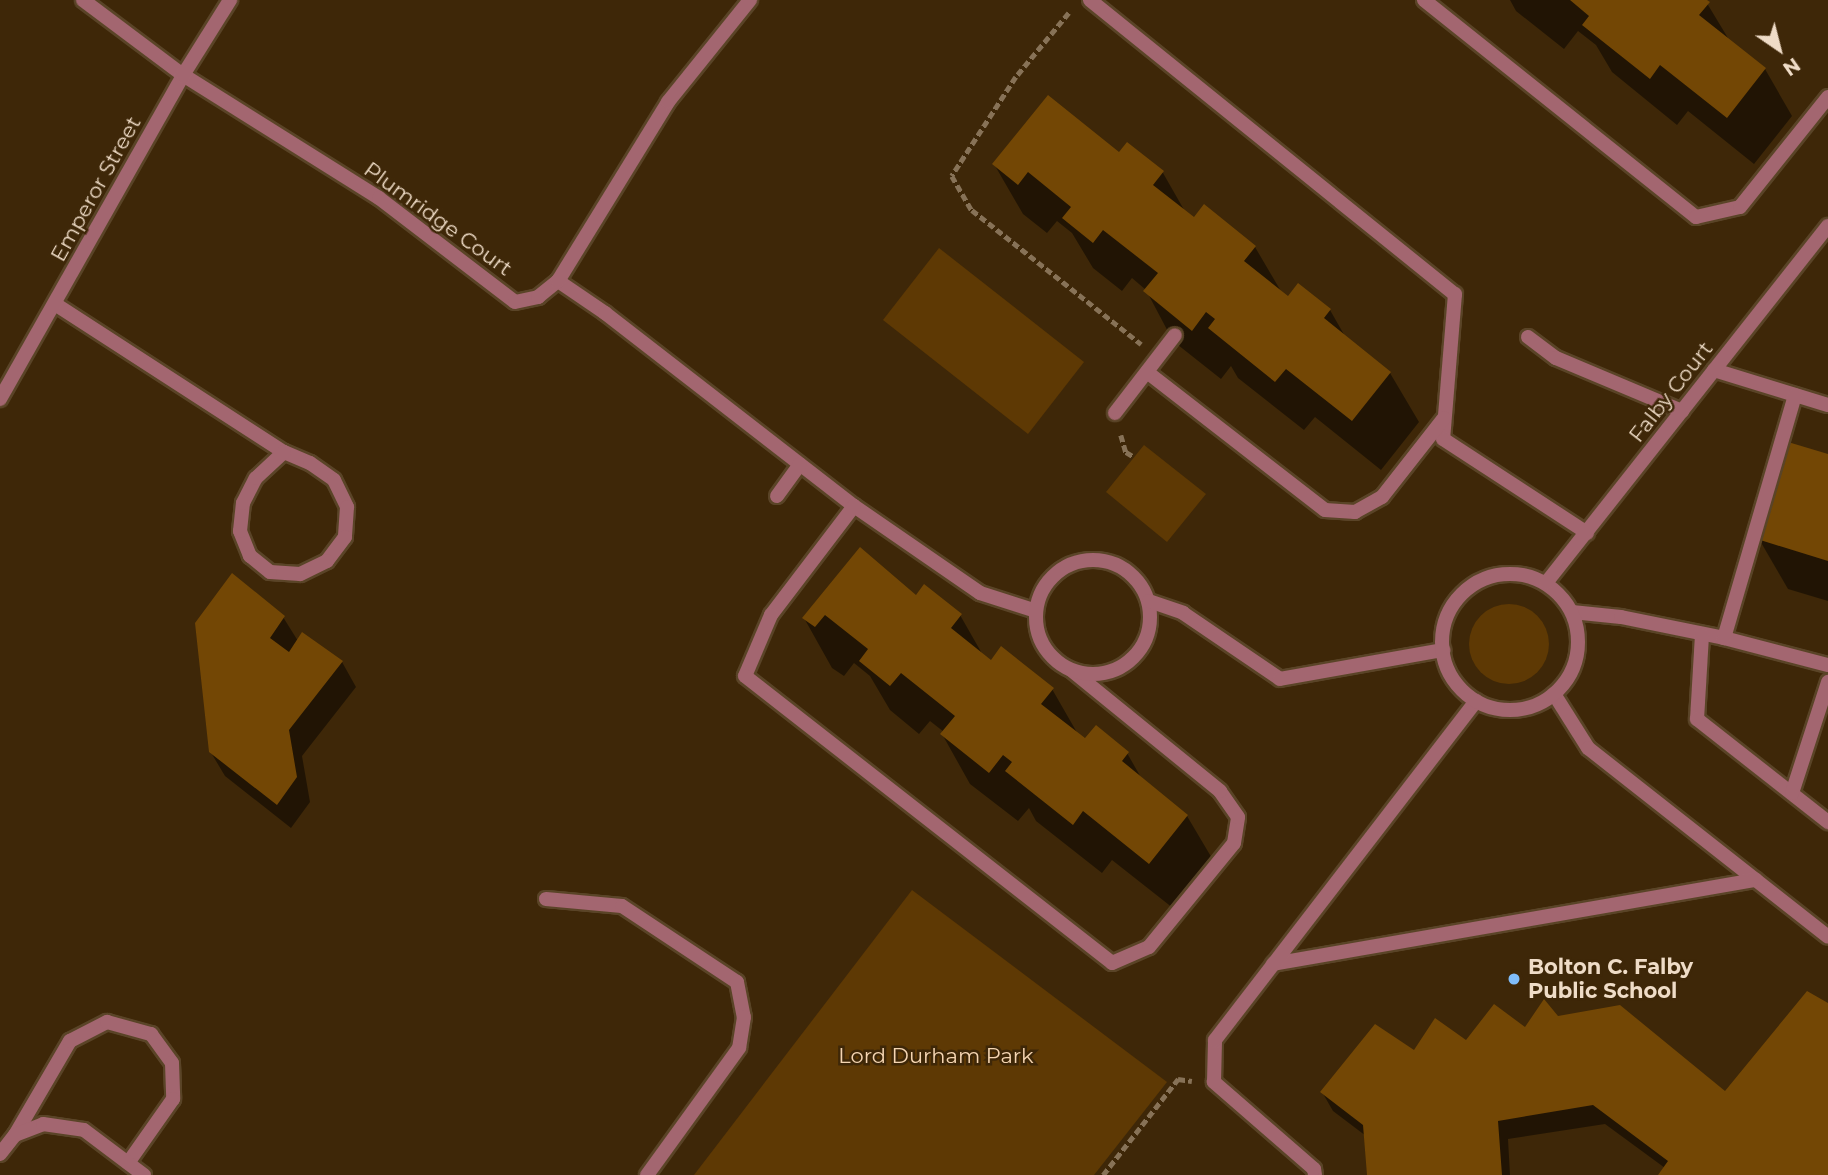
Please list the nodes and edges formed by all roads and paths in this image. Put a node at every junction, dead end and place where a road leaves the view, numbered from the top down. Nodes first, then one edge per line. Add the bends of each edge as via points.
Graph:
1 (83, 0) edge
2 (230, 0) edge
3 (750, 0) edge
4 (1090, 0) edge
5 (1424, 0) edge
6 (1072, 10) dead end
7 (183, 75) junction
8 (1828, 97) edge
9 (1828, 226) edge
10 (558, 281) junction
11 (55, 304) junction
12 (1175, 335) dead end
13 (1528, 337) dead end
14 (1159, 356) junction
15 (1714, 370) junction
16 (1147, 372) junction
17 (1795, 395) junction
18 (0, 399) edge
19 (1828, 405) edge
20 (1682, 411) junction
21 (1115, 413) dead end
22 (1445, 416) junction
23 (284, 452) junction
24 (800, 464) junction
25 (777, 496) dead end
26 (854, 506) junction
27 (1587, 533) junction
28 (1546, 583) junction
29 (1149, 601) junction
30 (1036, 611) junction
31 (1572, 612) junction
32 (1702, 635) junction
33 (1724, 638) junction
34 (1443, 650) junction
35 (1828, 664) edge
36 (1071, 670) junction
37 (1828, 682) edge
38 (1554, 694) junction
39 (1476, 701) junction
40 (1792, 793) junction
41 (1828, 822) edge
42 (1756, 880) junction
43 (546, 899) dead end
44 (1828, 937) edge
45 (1273, 964) junction
46 (1214, 1082) junction
47 (15, 1135) junction
48 (0, 1154) edge
49 (128, 1163) junction
50 (144, 1175) edge
51 (647, 1175) edge
52 (1103, 1175) edge
53 (1315, 1175) edge

1 - 7 street, Plumridge Court
2 - 7 street, Emperor Street
3 - 10 street, Plumridge Court via 668,103
4 - 22 street via 1455,294
5 - 8 street via 1696,218 1740,207
6 - 14 path via 1016,77 951,176 972,210
7 - 10 street, Plumridge Court via 379,198 515,302 538,297
7 - 11 street, Emperor Street
9 - 15 street, Falby Court
10 - 24 street
11 - 18 street, Emperor Street
11 - 23 street
12 - 14 street
13 - 20 street via 1556,358
14 - 16 street
15 - 17 street
15 - 20 street, Falby Court
16 - 21 street
16 - 22 street via 1325,510 1354,512 1381,497
17 - 19 street
17 - 33 street
20 - 27 street, Falby Court
22 - 27 street via 1443,439
23 - 23 street via 334,480 347,507 345,537 327,561 300,574 270,572 250,556 240,531 243,503 256,478
24 - 25 street
24 - 26 street
26 - 30 street via 980,593
26 - 36 street via 772,615 745,676 1112,963 1149,947 1234,843 1238,817 1220,791
27 - 28 street, Falby Court
28 - 31 street
28 - 34 street via 1519,574 1496,575 1475,583 1458,598 1446,618
29 - 30 street via 1126,569 1088,559 1069,564 1053,576 1041,592
29 - 34 street via 1183,613 1280,679
29 - 36 street via 1151,621 1138,654 1107,673
30 - 36 street via 1044,646
31 - 32 street via 1621,617
31 - 38 street via 1577,656 1569,677
32 - 33 street
32 - 40 street via 1697,719
33 - 35 street
34 - 39 street via 1449,674
37 - 40 street
38 - 39 street via 1516,710
38 - 42 street via 1588,748
39 - 45 street
40 - 41 street
42 - 44 street
42 - 45 street
43 - 51 street via 622,906 737,982 744,1017 739,1048
45 - 46 street via 1215,1041
46 - 52 path via 1178,1079
46 - 53 street via 1314,1168
47 - 48 street
47 - 49 street via 43,1124 84,1130
47 - 49 street via 70,1041 107,1021 151,1034 172,1063 173,1100
49 - 50 street

